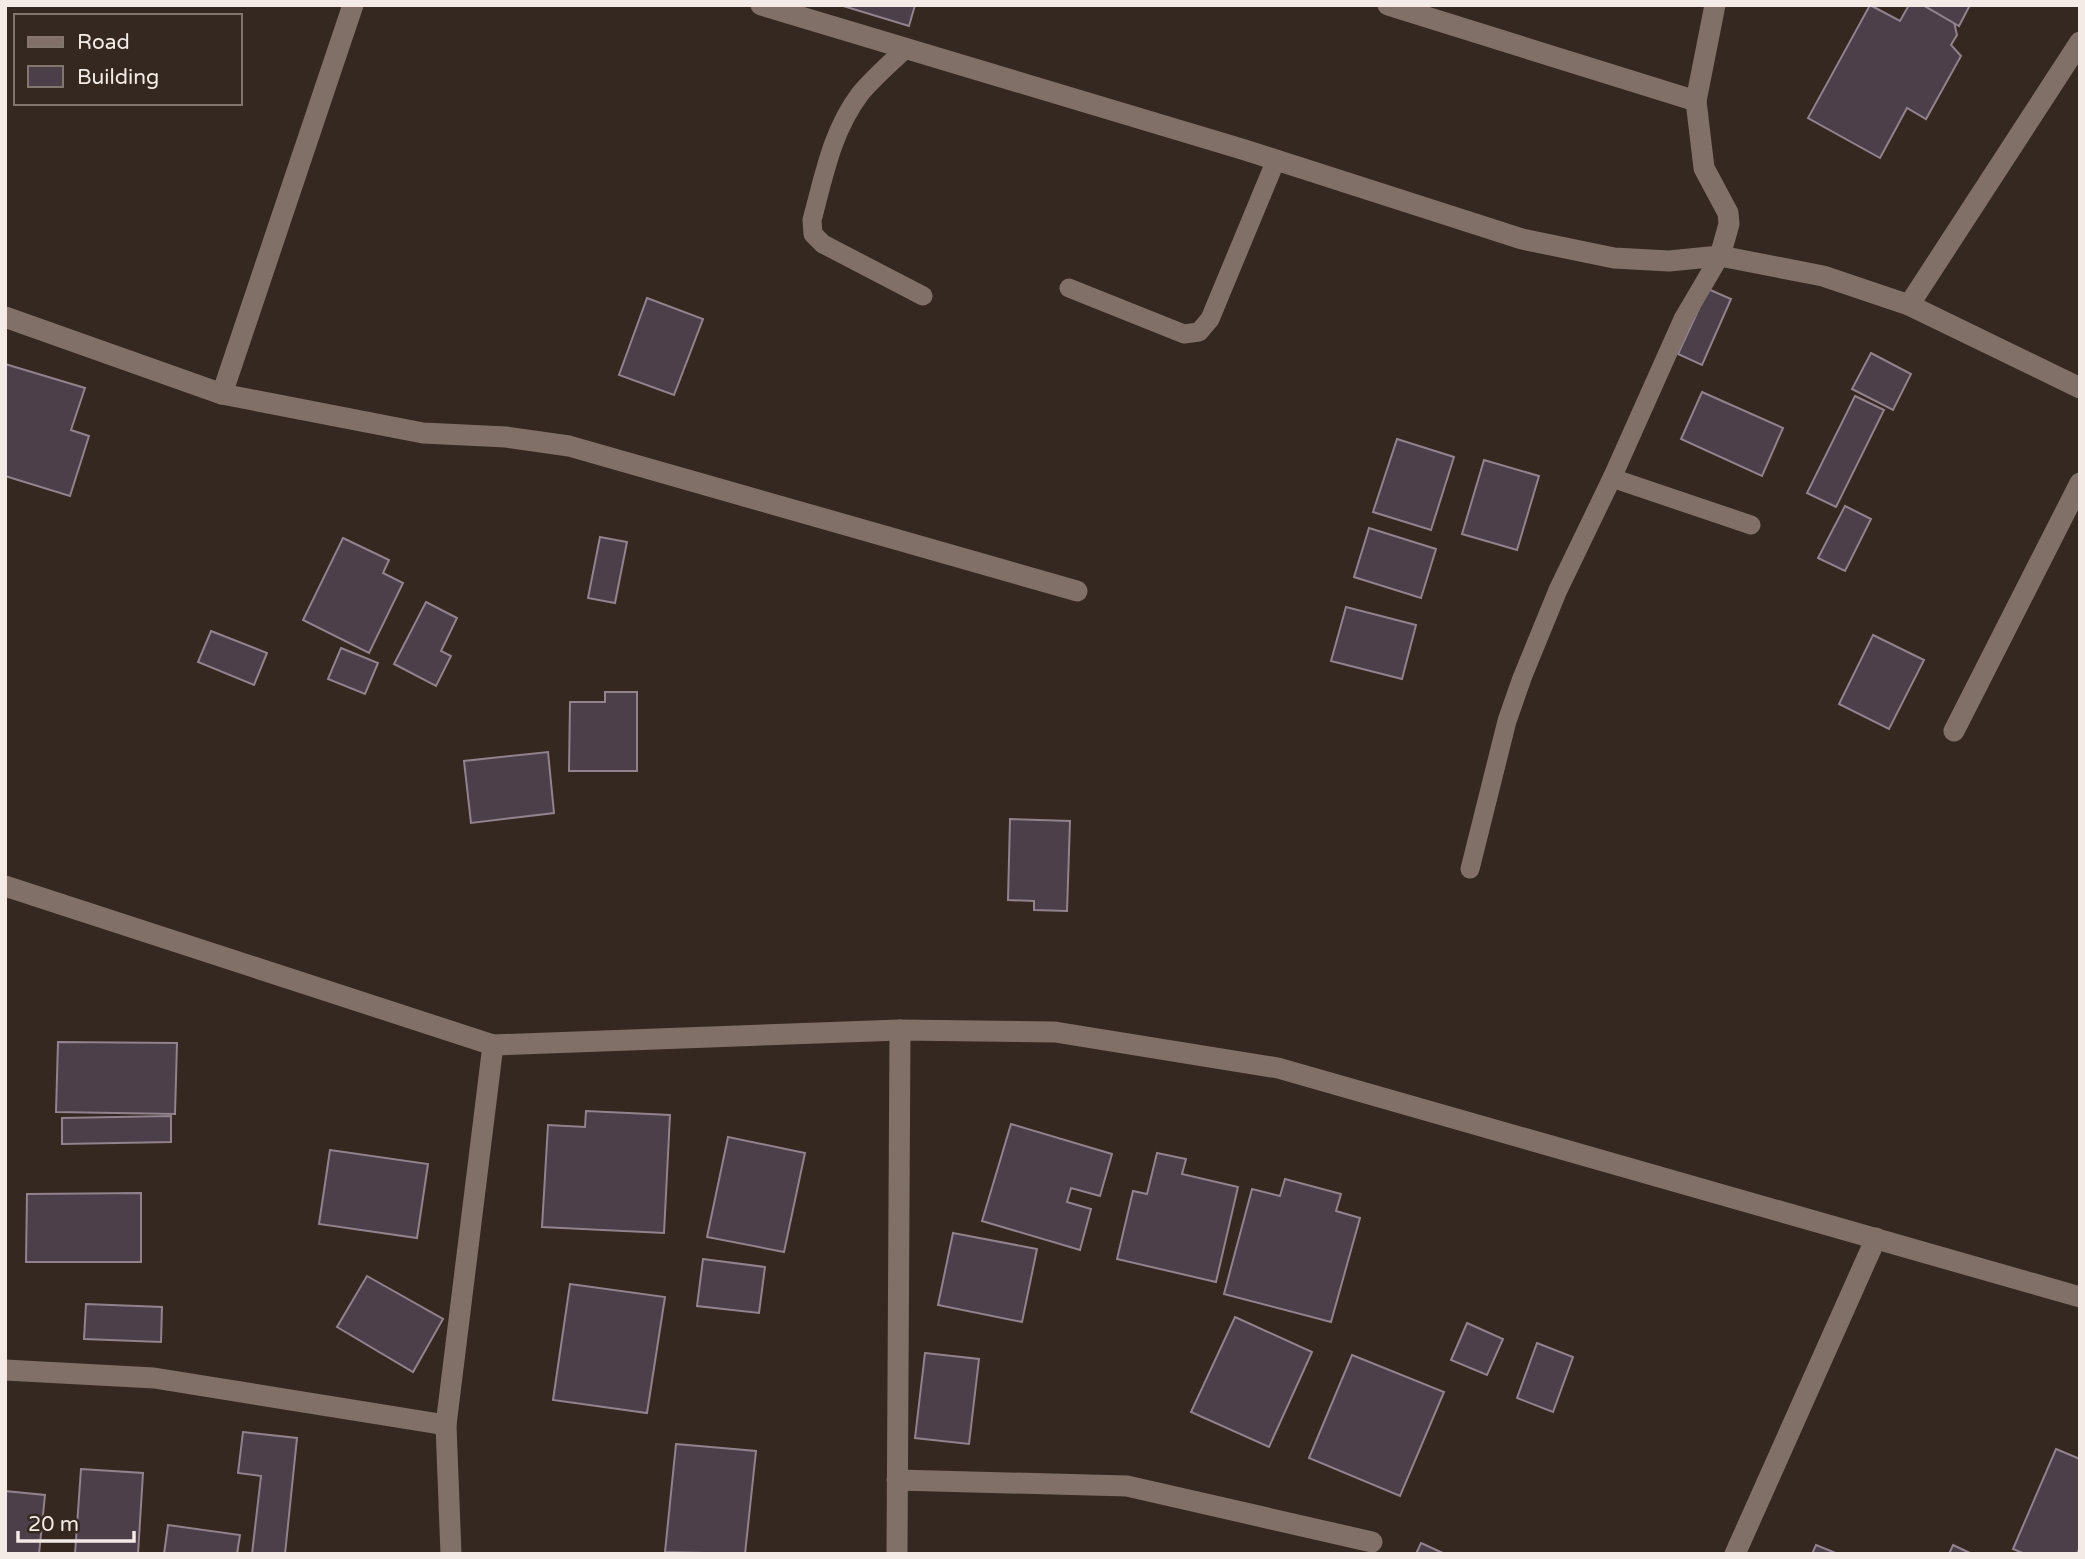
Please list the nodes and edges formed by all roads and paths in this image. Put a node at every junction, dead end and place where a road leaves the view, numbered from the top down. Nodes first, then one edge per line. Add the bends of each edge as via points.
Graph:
1 (353, 5) edge
2 (761, 5) edge
3 (1388, 5) edge
4 (1715, 5) edge
5 (2080, 41) edge
6 (906, 48) junction
7 (1696, 101) junction
8 (1276, 160) junction
9 (1720, 256) junction
10 (1069, 288) dead end
11 (923, 296) dead end
12 (1909, 305) junction
13 (5, 317) edge
14 (2080, 388) edge
15 (222, 394) junction
16 (1612, 478) junction
17 (2080, 483) edge
18 (1751, 525) dead end
19 (1077, 592) dead end
20 (1954, 731) dead end
21 (1470, 869) dead end
22 (5, 886) edge
23 (900, 1030) junction
24 (493, 1045) junction
25 (1876, 1238) junction
26 (2080, 1297) edge
27 (5, 1370) edge
28 (446, 1425) junction
29 (897, 1480) junction
30 (1372, 1542) dead end
31 (451, 1554) edge
32 (897, 1554) edge
33 (1735, 1554) edge

1 - 15 street
2 - 6 street
3 - 7 street
4 - 7 street
5 - 12 street
6 - 8 street
6 - 11 lane via 846,115 812,220 813,234 824,244
7 - 9 street via 1704,168 1728,213
8 - 9 street via 1522,239 1614,258 1670,261
8 - 10 lane via 1210,319 1199,332 1184,334
9 - 12 street via 1823,276
9 - 16 lane via 1683,319
12 - 14 street
13 - 15 street
15 - 19 street via 423,433 569,446
16 - 18 lane
16 - 21 lane via 1522,678
17 - 20 street
22 - 24 street
23 - 24 street
23 - 25 street via 1055,1032 1278,1068
23 - 29 street
24 - 28 street
25 - 26 street
25 - 33 street
27 - 28 street via 154,1378
28 - 31 street
29 - 30 street via 1127,1486
29 - 32 street

